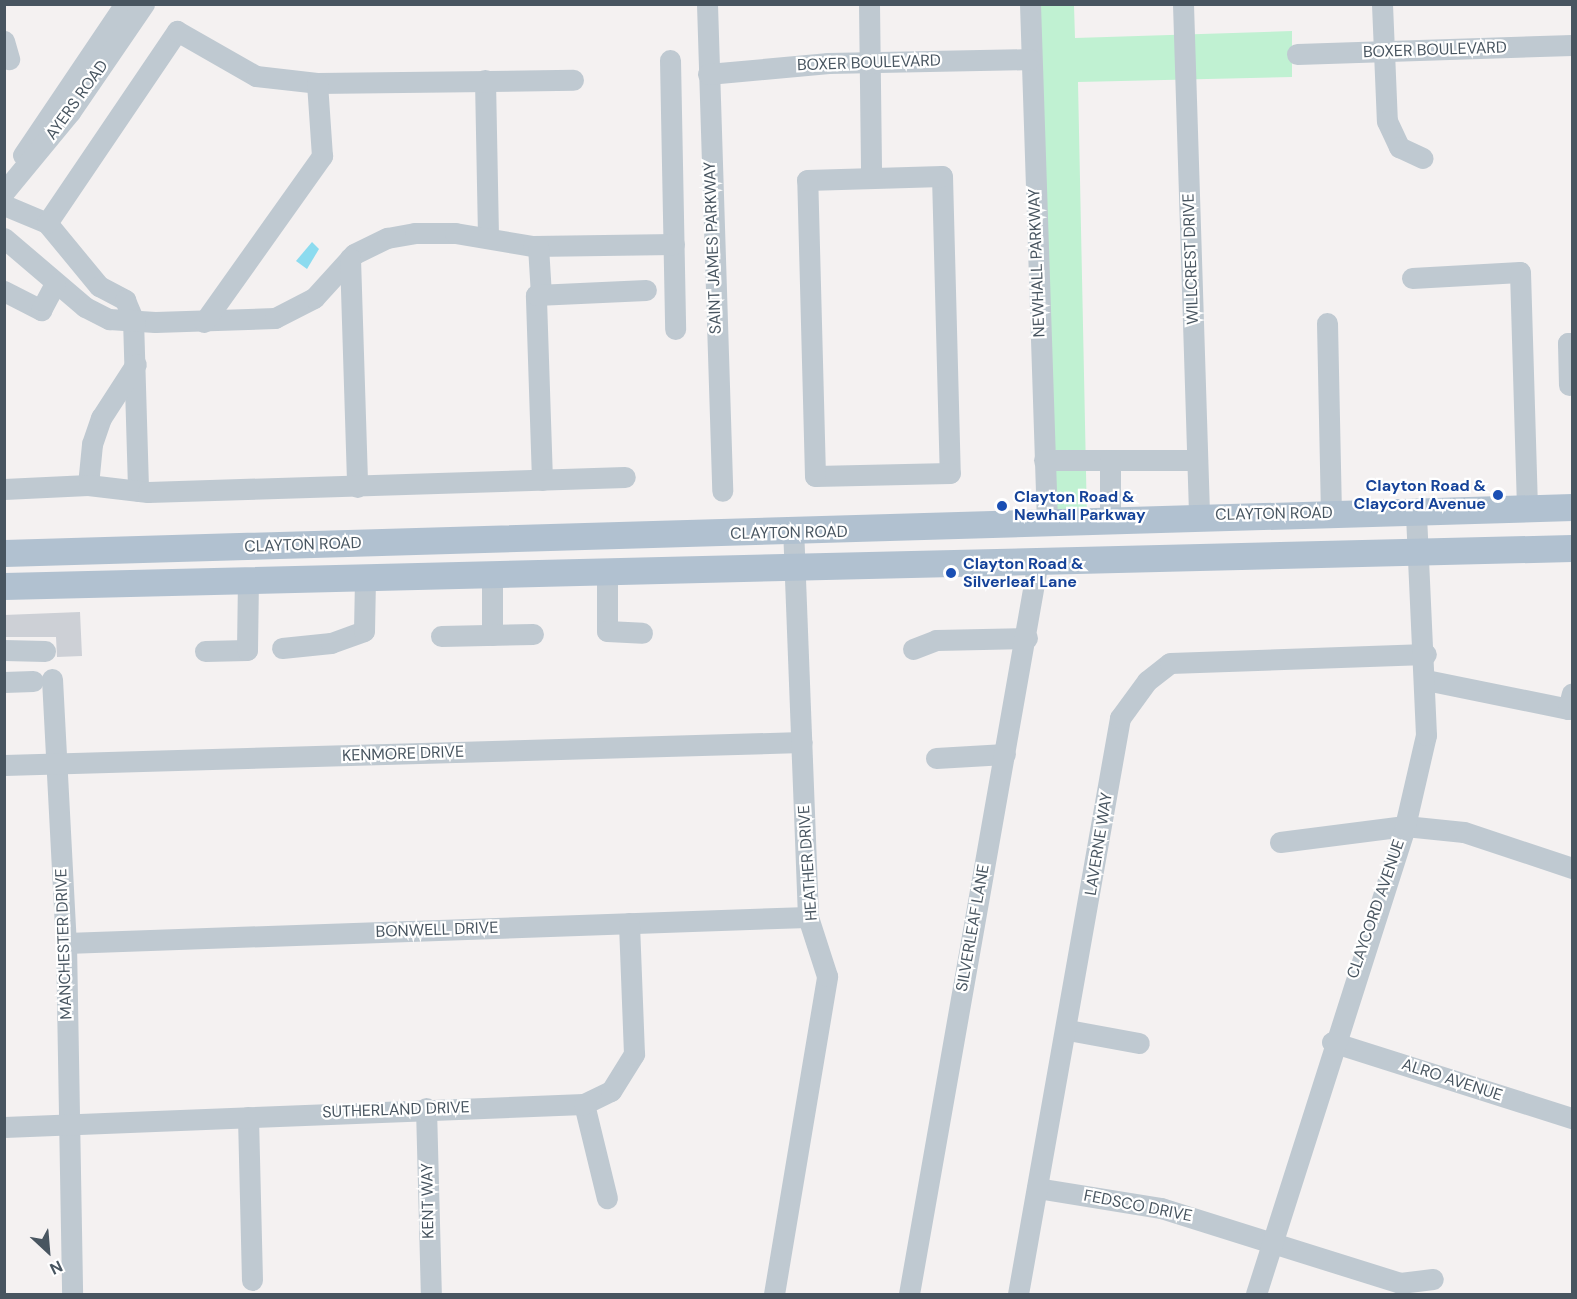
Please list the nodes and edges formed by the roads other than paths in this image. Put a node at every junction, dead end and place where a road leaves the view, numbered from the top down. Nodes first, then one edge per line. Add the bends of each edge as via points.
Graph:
1 (125, 4) edge
2 (144, 4) edge
3 (706, 4) edge
4 (868, 4) edge
5 (1030, 4) edge
6 (1183, 4) edge
7 (1382, 4) edge
8 (1572, 45) edge
9 (1383, 52) junction
10 (1297, 54) dead end
11 (1030, 58) junction
12 (670, 60) dead end
13 (869, 62) junction
14 (708, 74) junction
15 (485, 80) junction
16 (573, 80) dead end
17 (317, 83) junction
18 (1423, 158) dead end
19 (871, 178) junction
20 (4, 188) edge
21 (4, 192) edge
22 (4, 205) edge
23 (47, 223) junction
24 (4, 238) edge
25 (488, 238) junction
26 (674, 244) junction
27 (538, 246) junction
28 (350, 258) junction
29 (1412, 278) dead end
30 (55, 284) junction
31 (646, 290) dead end
32 (4, 291) edge
33 (541, 295) junction
34 (133, 319) junction
35 (204, 322) junction
36 (1327, 323) dead end
37 (675, 329) dead end
38 (1572, 343) edge
39 (136, 364) junction
40 (1569, 385) dead end
41 (1044, 460) junction
42 (1110, 460) junction
43 (1197, 460) junction
44 (625, 477) dead end
45 (542, 480) junction
46 (88, 485) junction
47 (357, 487) junction
48 (4, 489) edge
49 (722, 490) dead end
50 (138, 491) junction
51 (1572, 507) edge
52 (1527, 509) junction
53 (1416, 512) junction
54 (1331, 513) junction
55 (1199, 514) junction
56 (1110, 519) junction
57 (1047, 522) junction
58 (793, 532) junction
59 (1572, 548) edge
60 (1418, 552) junction
61 (4, 553) edge
62 (1110, 556) junction
63 (1038, 561) junction
64 (959, 563) junction
65 (795, 568) junction
66 (607, 572) junction
67 (492, 575) junction
68 (365, 578) junction
69 (248, 580) junction
70 (4, 586) edge
71 (642, 633) dead end
72 (533, 634) dead end
73 (492, 635) junction
74 (441, 636) dead end
75 (1027, 638) junction
76 (282, 648) dead end
77 (913, 649) dead end
78 (4, 650) edge
79 (45, 651) dead end
80 (206, 651) dead end
81 (1426, 654) junction
82 (1426, 680) junction
83 (4, 682) edge
84 (1572, 693) edge
85 (801, 742) junction
86 (1005, 754) junction
87 (936, 758) dead end
88 (57, 764) junction
89 (4, 765) edge
90 (1405, 826) junction
91 (1280, 842) dead end
92 (1572, 868) edge
93 (808, 917) junction
94 (629, 923) junction
95 (66, 943) junction
96 (1068, 1030) junction
97 (1332, 1042) junction
98 (1139, 1043) dead end
99 (584, 1104) junction
100 (426, 1108) junction
101 (248, 1117) junction
102 (1572, 1118) edge
103 (69, 1123) junction
104 (4, 1126) edge
105 (1037, 1188) junction
106 (607, 1198) dead end
107 (1273, 1239) junction
108 (1433, 1279) dead end
109 (252, 1280) dead end
110 (72, 1294) edge
111 (431, 1294) edge
112 (774, 1294) edge
113 (909, 1294) edge
114 (1018, 1294) edge
115 (1256, 1294) edge

1 - 20 street, AYERS ROAD via 39,125
2 - 21 street, AYERS ROAD via 70,112
3 - 14 street, SAINT JAMES PARKWAY
4 - 13 street
5 - 11 street, NEWHALL PARKWAY
6 - 43 street, WILLCREST DRIVE
7 - 9 street
8 - 9 street, BOXER BOULEVARD
9 - 10 street, BOXER BOULEVARD
9 - 18 street via 1387,121 1399,147
11 - 13 street, BOXER BOULEVARD
11 - 41 street, NEWHALL PARKWAY
12 - 26 street
13 - 14 street, BOXER BOULEVARD
13 - 19 street
14 - 49 street, SAINT JAMES PARKWAY
15 - 16 street
15 - 17 street
15 - 25 street
17 - 23 street via 256,76 177,31
17 - 35 street via 322,156
19 - 19 street via 807,180 815,476 950,473 942,176
22 - 23 street
23 - 34 street via 99,286 125,300
24 - 30 street
25 - 27 street
25 - 28 street via 415,233 387,238
26 - 27 street
26 - 37 street
27 - 33 street
28 - 35 street via 314,298 275,318
28 - 47 street
29 - 52 street via 1520,272
30 - 32 street via 41,310
30 - 34 street via 110,319
31 - 33 street
33 - 45 street via 536,295
34 - 35 street
34 - 39 street
36 - 54 street
38 - 40 street via 1568,343
39 - 46 street via 102,418 92,444
39 - 50 street
41 - 42 street
41 - 57 street, NEWHALL PARKWAY
42 - 43 street
42 - 56 street
43 - 55 street, WILLCREST DRIVE
44 - 45 street
45 - 47 street
46 - 48 street
46 - 50 street
47 - 50 street
51 - 52 main road, CLAYTON ROAD
52 - 53 main road, CLAYTON ROAD
53 - 54 main road, CLAYTON ROAD
53 - 60 street, CLAYCORD AVENUE
54 - 55 main road, CLAYTON ROAD
55 - 56 main road, CLAYTON ROAD
56 - 57 main road, CLAYTON ROAD
57 - 58 main road, CLAYTON ROAD
57 - 62 main road via 1059,535
57 - 64 main road via 1036,536 994,540
58 - 61 main road, CLAYTON ROAD
58 - 65 street, HEATHER DRIVE
59 - 60 main road, CLAYTON ROAD
60 - 62 main road, CLAYTON ROAD
60 - 81 street, CLAYCORD AVENUE
62 - 63 main road, CLAYTON ROAD
63 - 64 main road, CLAYTON ROAD
63 - 75 street, SILVERLEAF LANE
64 - 65 main road, CLAYTON ROAD
65 - 66 main road, CLAYTON ROAD
65 - 85 street, HEATHER DRIVE
66 - 67 main road, CLAYTON ROAD
66 - 71 street via 607,631
67 - 68 main road, CLAYTON ROAD
67 - 73 street
68 - 69 main road, CLAYTON ROAD
68 - 76 street via 364,631 331,644
69 - 70 main road, CLAYTON ROAD
69 - 80 street via 247,650
72 - 73 street
73 - 74 street
75 - 77 street via 936,640
75 - 86 street, SILVERLEAF LANE
78 - 79 street
81 - 82 street, CLAYCORD AVENUE
81 - 96 street, LAVERNE WAY via 1170,663 1147,681 1120,717
82 - 84 street via 1568,708
82 - 90 street, CLAYCORD AVENUE via 1426,735
83 - 88 street, MANCHESTER DRIVE via 42,680
85 - 88 street, KENMORE DRIVE
85 - 93 street, HEATHER DRIVE
86 - 87 street
86 - 113 street, SILVERLEAF LANE
88 - 89 street, KENMORE DRIVE
88 - 95 street, MANCHESTER DRIVE
90 - 91 street
90 - 92 street via 1464,832
90 - 97 street, CLAYCORD AVENUE
93 - 94 street, BONWELL DRIVE
93 - 112 street, HEATHER DRIVE via 827,976 824,1018
94 - 95 street, BONWELL DRIVE
94 - 99 street, SUTHERLAND DRIVE via 634,1054 611,1091
95 - 103 street, MANCHESTER DRIVE
96 - 98 street
96 - 105 street, LAVERNE WAY
97 - 102 street, ALRO AVENUE
97 - 107 street, CLAYCORD AVENUE
99 - 100 street, SUTHERLAND DRIVE
99 - 106 street
100 - 101 street, SUTHERLAND DRIVE
100 - 111 street, KENT WAY
101 - 103 street, SUTHERLAND DRIVE
101 - 109 street
103 - 104 street, SUTHERLAND DRIVE
103 - 110 street, MANCHESTER DRIVE
105 - 107 street, FEDSCO DRIVE via 1161,1208
105 - 114 street, LAVERNE WAY
107 - 108 street, FEDSCO DRIVE via 1400,1283
107 - 115 street, CLAYCORD AVENUE

